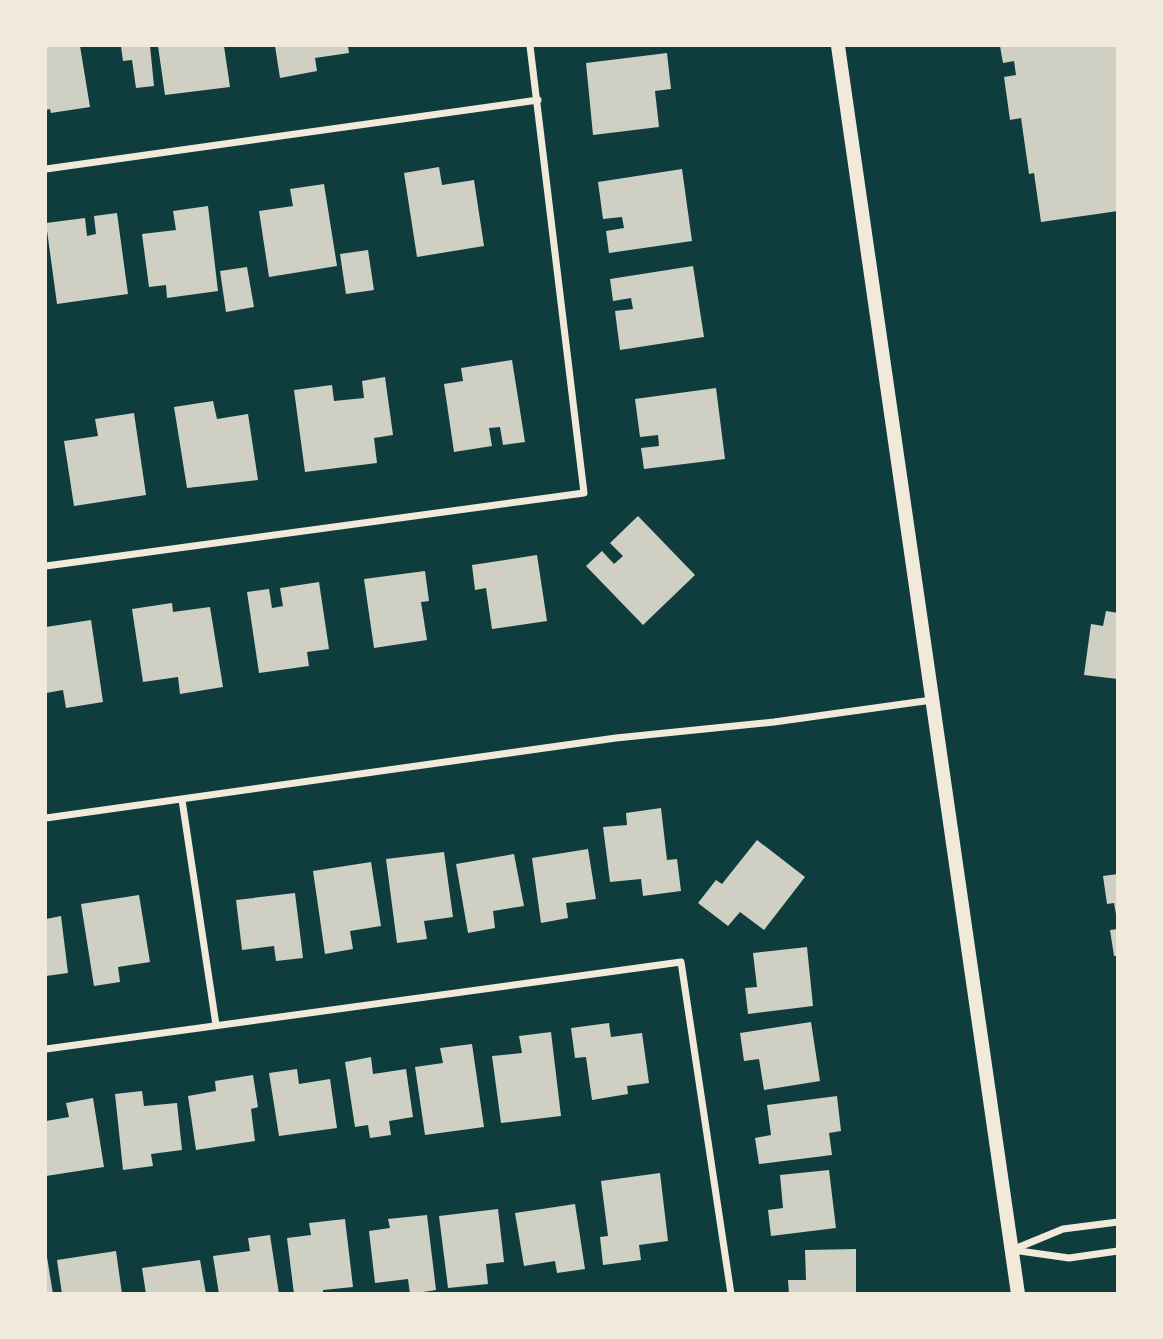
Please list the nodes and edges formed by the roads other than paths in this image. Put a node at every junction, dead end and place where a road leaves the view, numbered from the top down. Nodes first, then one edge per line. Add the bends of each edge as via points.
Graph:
1 (530, 46) edge
2 (838, 46) edge
3 (538, 100) junction
4 (46, 169) edge
5 (46, 566) edge
6 (932, 700) junction
7 (182, 800) junction
8 (46, 818) edge
9 (216, 1025) junction
10 (46, 1049) edge
11 (1118, 1222) edge
12 (1011, 1250) junction
13 (1118, 1251) edge
14 (731, 1293) edge
15 (1017, 1293) edge

1 - 3 street
2 - 6 main road
3 - 4 street
3 - 5 street via 584,493
6 - 7 street via 616,738
6 - 12 main road
7 - 8 street
7 - 9 street
9 - 10 street
9 - 14 street via 681,962
11 - 12 street via 1063,1229
12 - 13 street via 1069,1258
12 - 15 main road

